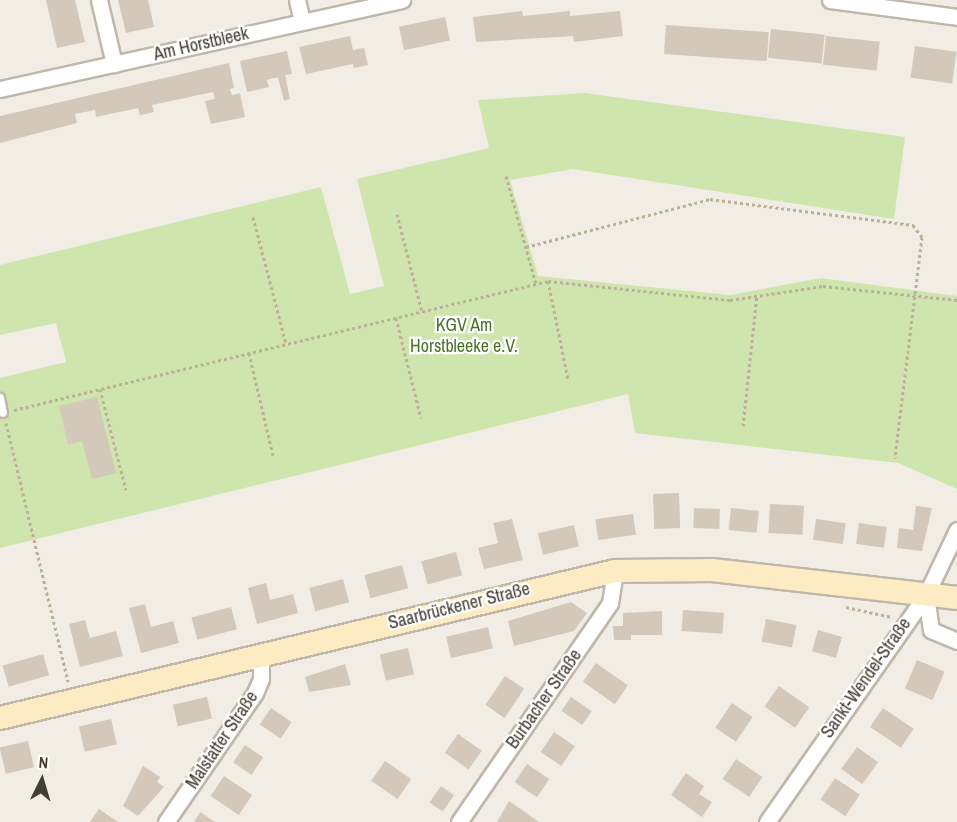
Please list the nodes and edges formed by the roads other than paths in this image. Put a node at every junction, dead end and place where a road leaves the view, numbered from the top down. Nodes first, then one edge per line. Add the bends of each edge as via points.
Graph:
1 (99, 0) edge
2 (297, 0) edge
3 (402, 0) edge
4 (830, 0) edge
5 (957, 17) edge
6 (302, 21) junction
7 (114, 64) junction
8 (0, 89) edge
9 (0, 398) edge
10 (3, 413) road end
11 (957, 530) edge
12 (615, 571) junction
13 (926, 595) junction
14 (957, 598) edge
15 (957, 641) edge
16 (261, 653) junction
17 (0, 718) edge
18 (166, 822) edge
19 (459, 822) edge
20 (766, 822) edge

1 - 7 street
2 - 6 street
3 - 6 street, Am Horstbleek
4 - 5 street
6 - 7 street, Am Horstbleek
7 - 8 street, Am Horstbleek
9 - 10 lane
11 - 13 street, Sankt-Wendel-Straße
12 - 13 street, Saarbrückener Straße via 712,570
12 - 16 street, Saarbrückener Straße
12 - 19 street, Burbacher Straße via 610,603
13 - 14 street, Saarbrückener Straße
13 - 15 street via 931,630
13 - 20 street, Sankt-Wendel-Straße
16 - 17 street, Saarbrückener Straße
16 - 18 street, Malstatter Straße via 261,679 255,693

